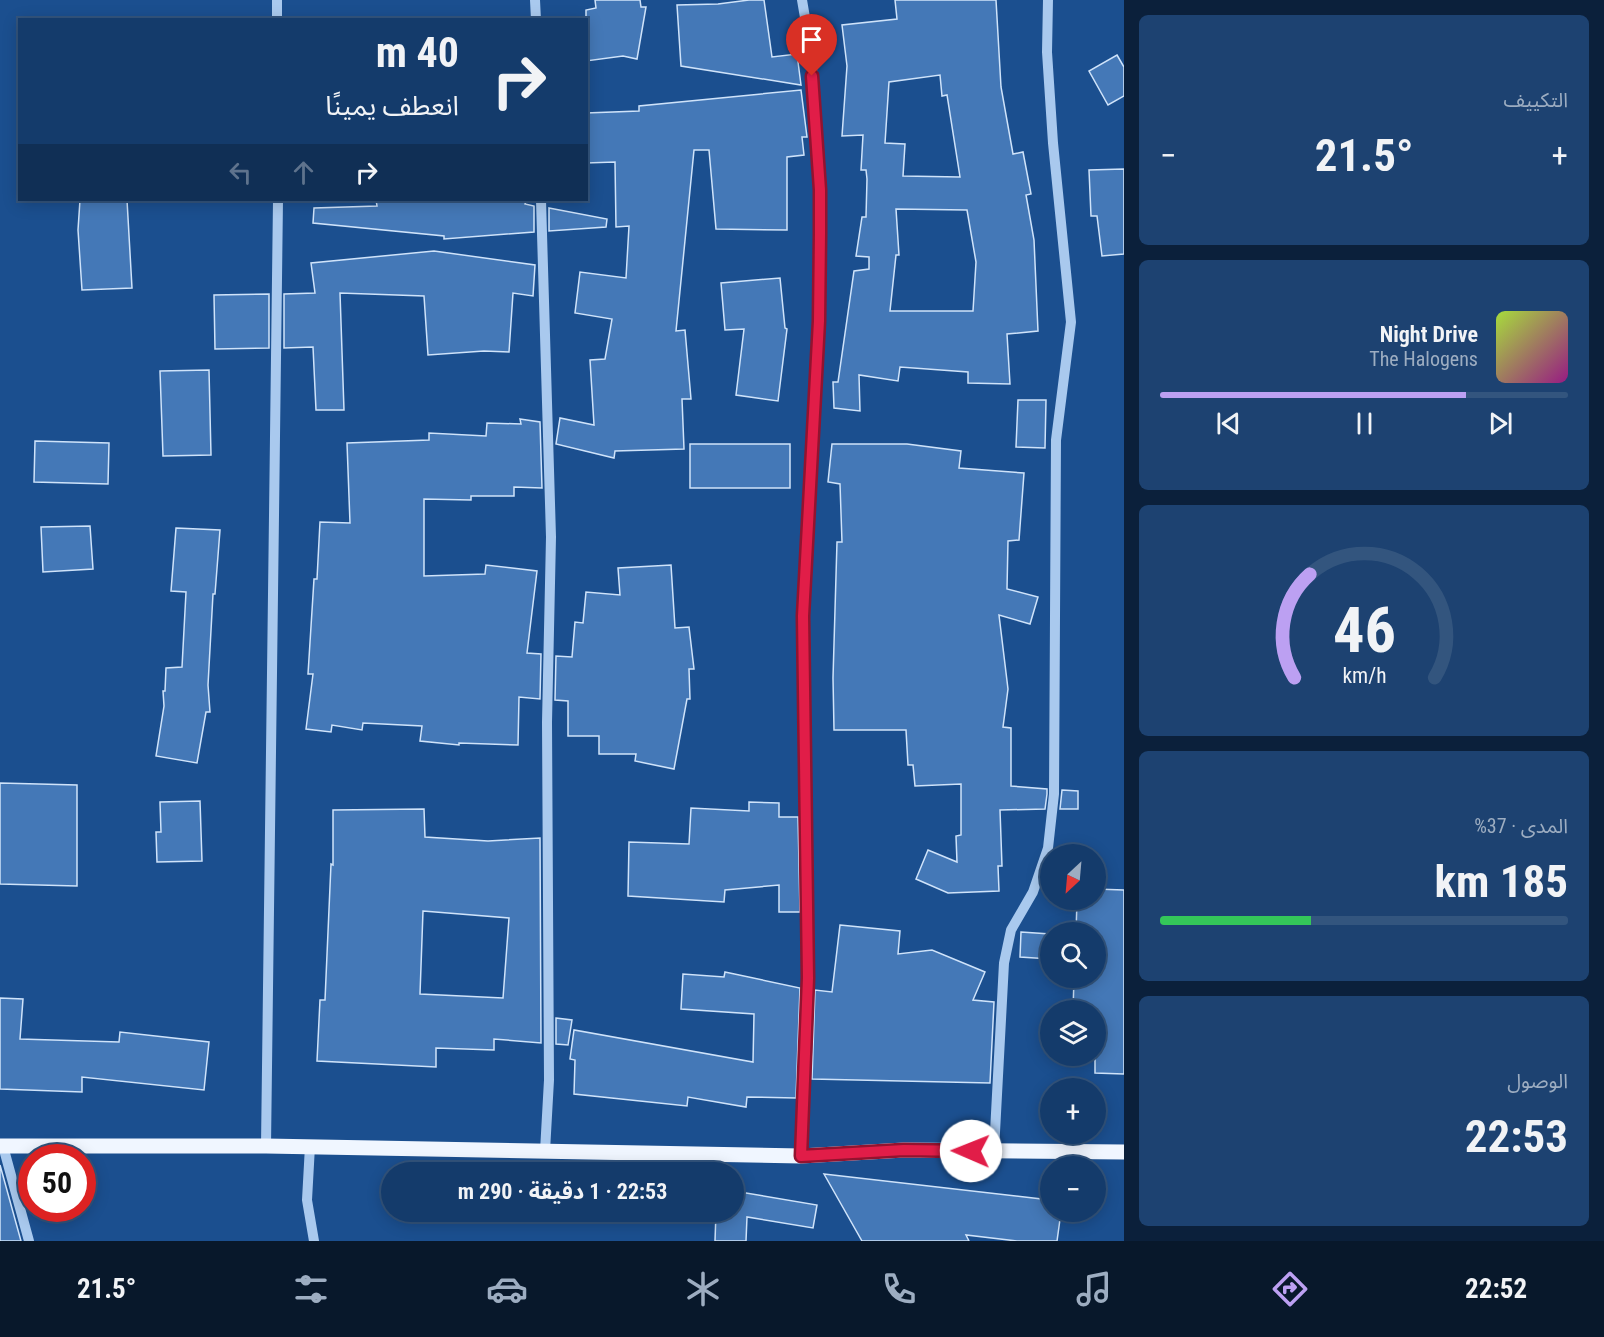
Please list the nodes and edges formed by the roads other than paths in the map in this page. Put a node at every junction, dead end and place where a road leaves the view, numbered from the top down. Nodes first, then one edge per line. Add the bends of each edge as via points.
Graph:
1 (277, 0) edge
2 (535, 0) edge
3 (802, 0) edge
4 (1048, 0) edge
5 (277, 18) edge
6 (536, 18) edge
7 (278, 201) edge
8 (541, 201) edge
9 (1, 1146) edge
10 (266, 1146) junction
11 (310, 1146) junction
12 (545, 1151) junction
13 (994, 1151) junction
14 (1124, 1152) edge
15 (801, 1156) junction
16 (28, 1241) edge
17 (314, 1241) edge

1 - 5 street
2 - 6 street
3 - 15 street via 811,53 820,190 819,321 803,616 808,978
4 - 13 street via 1053,143 1071,322 1056,440 1054,794 1048,848 1033,892 1011,930 1004,963
7 - 10 street
8 - 12 street via 551,537 547,722 549,1080
9 - 10 main road
9 - 16 street
10 - 11 main road
11 - 12 main road
11 - 17 street via 307,1200
12 - 15 main road
13 - 14 main road
13 - 15 main road via 904,1150

